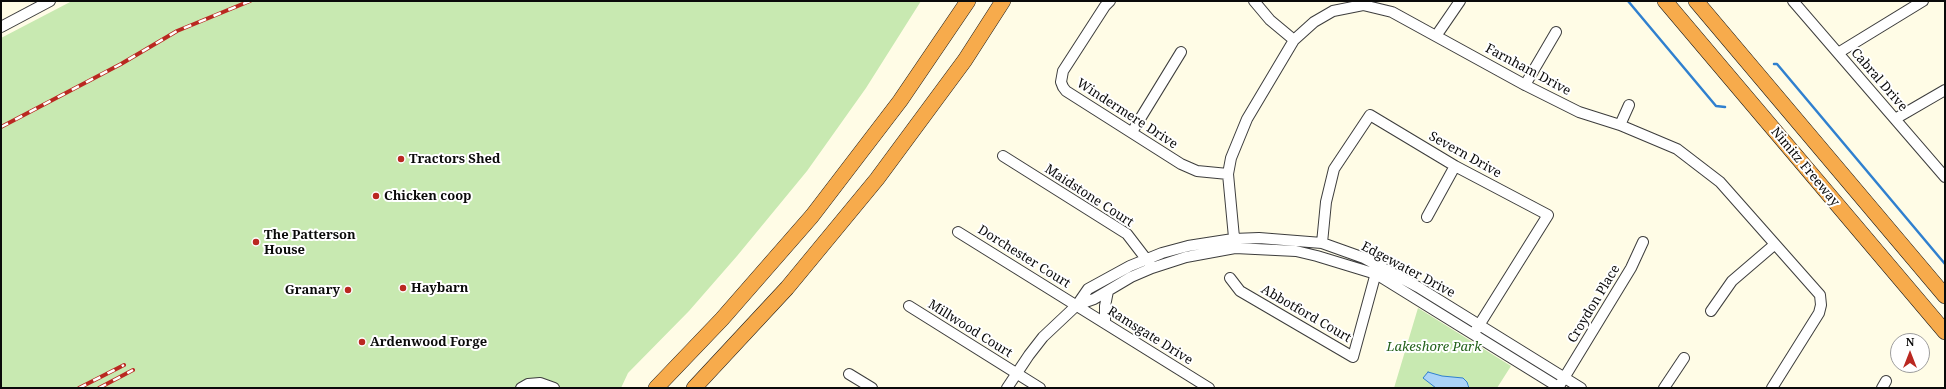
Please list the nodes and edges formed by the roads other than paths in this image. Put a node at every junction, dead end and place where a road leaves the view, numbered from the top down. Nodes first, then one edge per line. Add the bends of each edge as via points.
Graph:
1 (50, 1) edge
2 (968, 1) edge
3 (1003, 1) edge
4 (1110, 1) edge
5 (1254, 1) edge
6 (1460, 1) edge
7 (1665, 1) edge
8 (1696, 1) edge
9 (1793, 1) edge
10 (1903, 1) edge
11 (1923, 1) edge
12 (1910, 9) junction
13 (1, 27) edge
14 (1556, 32) dead end
15 (1436, 36) junction
16 (1294, 40) junction
17 (1181, 52) dead end
18 (1838, 53) junction
19 (1525, 85) junction
20 (1945, 90) edge
21 (1629, 105) dead end
22 (1896, 119) junction
23 (1620, 125) junction
24 (1132, 132) junction
25 (1004, 156) dead end
26 (1455, 166) junction
27 (1228, 174) junction
28 (1945, 177) edge
29 (1427, 217) dead end
30 (958, 232) dead end
31 (1643, 242) dead end
32 (1234, 243) junction
33 (1322, 243) junction
34 (1774, 245) junction
35 (1149, 264) junction
36 (1377, 270) junction
37 (1230, 278) dead end
38 (1108, 291) junction
39 (1945, 296) edge
40 (1077, 305) junction
41 (909, 306) dead end
42 (1711, 311) dead end
43 (1106, 323) junction
44 (1477, 330) junction
45 (1945, 332) edge
46 (1684, 358) dead end
47 (1016, 373) junction
48 (849, 374) dead end
49 (1565, 377) junction
50 (521, 388) edge
51 (554, 388) edge
52 (656, 388) edge
53 (694, 388) edge
54 (872, 388) edge
55 (1007, 388) edge
56 (1040, 388) edge
57 (1209, 388) edge
58 (1559, 388) edge
59 (1581, 388) edge
60 (1664, 388) edge
61 (1772, 388) edge

1 - 13 street
2 - 52 highway via 900,101 812,216 722,319
3 - 53 highway via 965,60 877,179 787,288
4 - 24 street, Windermere Drive via 1063,71 1061,82 1066,91
5 - 16 street via 1270,20
6 - 15 street
7 - 45 highway, Nimitz Freeway
8 - 39 highway, Nimitz Freeway
9 - 18 street, Cabral Drive
10 - 12 street
11 - 12 street
12 - 18 street
14 - 19 street
15 - 16 street, Farnham Drive via 1392,12 1363,5 1333,10 1314,22
15 - 19 street, Farnham Drive
16 - 27 street, Farnham Drive via 1247,119 1231,158
17 - 24 street
18 - 22 street, Cabral Drive
19 - 23 street, Farnham Drive via 1579,112
20 - 22 street
21 - 23 street
22 - 28 street, Cabral Drive
23 - 34 street, Farnham Drive via 1677,149 1720,182
24 - 27 street, Windermere Drive via 1197,172
25 - 35 street, Maidstone Court via 1127,234
26 - 29 street
26 - 33 street, Severn Drive via 1370,115 1334,169 1326,202
26 - 44 street, Severn Drive via 1548,215
27 - 32 street, Farnham Drive
30 - 40 street, Dorchester Court
31 - 49 street, Croydon Place via 1631,268
32 - 33 street, Edgewater Drive via 1266,238
32 - 35 street, Edgewater Drive via 1188,246 1162,253
32 - 36 street, Edgewater Drive via 1296,251
33 - 36 street, Edgewater Drive via 1364,258
34 - 42 street via 1732,281
34 - 61 street, Farnham Drive via 1820,296 1821,305 1819,313
35 - 38 street, Edgewater Drive
35 - 40 street, Edgewater Drive via 1130,266 1088,289
36 - 37 street, Abbotford Court via 1353,357 1240,290
36 - 44 street, Edgewater Drive via 1418,287
38 - 40 street, Edgewater Drive
38 - 43 street via 1105,306
40 - 43 street, Ramsgate Drive
40 - 47 street, Edgewater Drive via 1044,337
41 - 47 street, Millwood Court
43 - 57 street, Ramsgate Drive
44 - 49 street, Edgewater Drive
44 - 58 street, Edgewater Drive
46 - 60 street
47 - 55 street, Edgewater Drive
47 - 56 street, Millwood Court
48 - 54 street
49 - 58 street, Croydon Place
49 - 59 street, Edgewater Drive
50 - 51 street via 528,384 540,383

